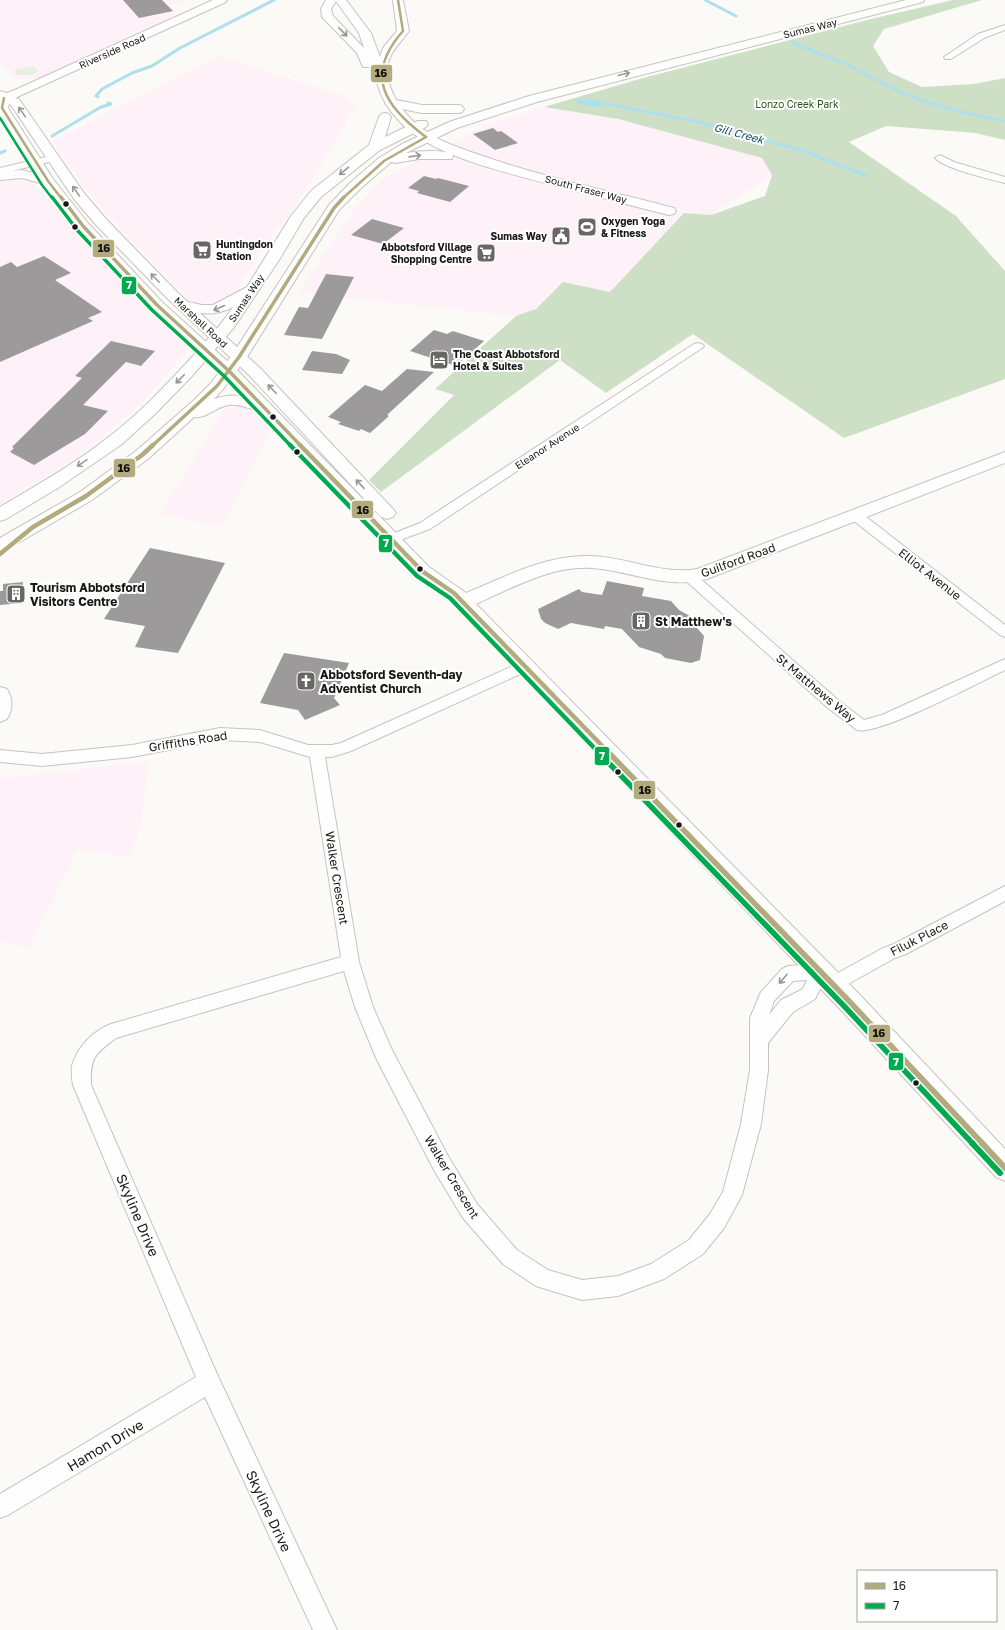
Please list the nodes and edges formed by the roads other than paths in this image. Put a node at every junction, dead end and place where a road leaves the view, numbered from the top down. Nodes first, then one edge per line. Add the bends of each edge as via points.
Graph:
1 (222, 0) edge
2 (331, 0) edge
3 (398, 0) edge
4 (876, 0) edge
5 (891, 0) edge
6 (919, 0) edge
7 (931, 0) edge
8 (342, 1) edge
9 (851, 6) dead end
10 (867, 13) junction
11 (1005, 27) edge
12 (765, 28) dead end
13 (721, 41) junction
14 (948, 57) dead end
15 (629, 63) junction
16 (373, 72) junction
17 (13, 83) dead end
18 (41, 83) junction
19 (524, 90) dead end
20 (1, 96) edge
21 (391, 103) junction
22 (472, 105) dead end
23 (378, 106) dead end
24 (458, 109) junction
25 (385, 117) junction
26 (4, 118) edge
27 (453, 125) junction
28 (417, 134) junction
29 (375, 147) junction
30 (451, 153) junction
31 (54, 158) junction
32 (940, 158) dead end
33 (384, 161) junction
34 (36, 162) junction
35 (0, 171) edge
36 (0, 176) edge
37 (1005, 180) edge
38 (48, 181) junction
39 (669, 211) dead end
40 (252, 289) junction
41 (183, 305) junction
42 (217, 337) junction
43 (698, 346) dead end
44 (206, 350) junction
45 (239, 357) junction
46 (229, 371) junction
47 (263, 406) junction
48 (180, 421) junction
49 (1005, 457) edge
50 (19, 504) junction
51 (0, 515) edge
52 (855, 516) junction
53 (0, 525) edge
54 (33, 528) junction
55 (399, 536) junction
56 (0, 546) edge
57 (0, 554) edge
58 (690, 577) junction
59 (459, 597) junction
60 (1005, 632) edge
61 (1005, 664) edge
62 (524, 666) junction
63 (0, 694) edge
64 (0, 714) edge
65 (317, 752) junction
66 (0, 756) edge
67 (1005, 893) edge
68 (350, 962) junction
69 (826, 978) junction
70 (759, 1041) junction
71 (1005, 1168) edge
72 (209, 1382) junction
73 (0, 1507) edge
74 (325, 1630) edge

1 - 18 main road, Riverside Road
2 -> 16 main road via 326,9 328,17 362,52
3 - 16 main road via 403,32
4 - 9 main road
5 - 13 main road, Sumas Way
6 - 10 main road, Sumas Way
7 - 10 main road
8 - 16 main road, South Fraser Way via 365,32 371,51
27 -> 10 main road, Sumas Way via 502,108 600,81
11 - 14 street via 981,36
12 - 13 main road
13 - 15 main road, Sumas Way
15 - 19 main road, Sumas Way
15 - 28 main road via 476,110
16 - 21 main road, South Fraser Way via 383,82
17 - 18 main road
18 - 20 main road, Riverside Road
20 - 26 main road, Marshall Road
31 -> 20 main road, Marshall Road via 15,102
21 - 24 main road via 422,109
21 - 28 main road, South Fraser Way
22 - 24 main road, Sumas Way
23 - 25 main road, South Fraser Way
24 - 28 main road, Sumas Way
25 - 28 main road, South Fraser Way
25 - 29 main road
26 - 34 main road, Marshall Road
27 - 28 main road, Sumas Way
27 - 30 main road
28 - 29 main road, Sumas Way
28 - 30 main road, South Fraser Way
28 - 33 main road, Sumas Way
29 -> 40 main road, Sumas Way via 316,194 298,216
33 -> 30 main road
30 - 39 main road, South Fraser Way via 480,166 502,167
31 - 34 street
41 -> 31 main road, Marshall Road via 101,222 79,196
32 - 37 street
33 - 45 main road, Sumas Way via 354,186 334,208
34 - 35 street
34 - 38 main road, Marshall Road
36 - 38 main road via 22,174
38 - 44 main road, Marshall Road via 83,226 129,277
40 -> 41 main road via 213,311 196,310
40 - 42 main road, Sumas Way via 230,323
41 - 42 main road, Marshall Road
42 - 44 main road, Sumas Way
42 - 45 main road, Marshall Road
43 - 55 street, Eleanor Avenue via 425,526
44 - 46 main road, Marshall Road
44 -> 50 main road, Sumas Way via 167,393 116,440
45 - 46 main road, Sumas Way
55 -> 45 main road, Marshall Road via 301,420
46 - 47 main road, Marshall Road
46 - 48 main road, Sumas Way
47 - 48 main road via 246,400 232,399 210,405
47 - 55 main road, Marshall Road
48 - 54 main road, Sumas Way via 142,455 86,496
49 - 52 main road, Guilford Road
50 - 51 main road, Sumas Way
50 - 53 main road
52 - 58 main road, Guilford Road
52 - 60 street, Elliot Avenue
54 - 56 main road, Sumas Way
54 - 57 main road
55 - 59 main road, Marshall Road via 422,571
58 - 59 main road, Guilford Road via 579,562 561,564
58 - 61 street, St Matthews Way via 833,704 862,726 886,720
59 - 62 main road, Marshall Road
62 - 65 street, Griffiths Road via 346,747
62 - 69 main road, Marshall Road
63 - 64 main road
65 - 66 street, Griffiths Road via 260,736 220,734 132,751 42,760
65 - 68 street, Walker Crescent
67 - 69 street, Filuk Place via 900,949
68 - 70 street, Walker Crescent via 364,1007 384,1054 441,1163 470,1211 510,1257 543,1279 582,1290 618,1286 656,1272 696,1247 717,1221 732,1195 751,1124 759,1070
68 - 72 street, Skyline Drive via 111,1032 92,1046 81,1067 82,1085
69 - 70 street via 809,994 787,1006
69 -> 70 street, Walker Crescent via 788,974 767,997 759,1018
69 - 71 main road, Marshall Road
72 - 73 street, Hamon Drive
72 - 74 street, Skyline Drive

